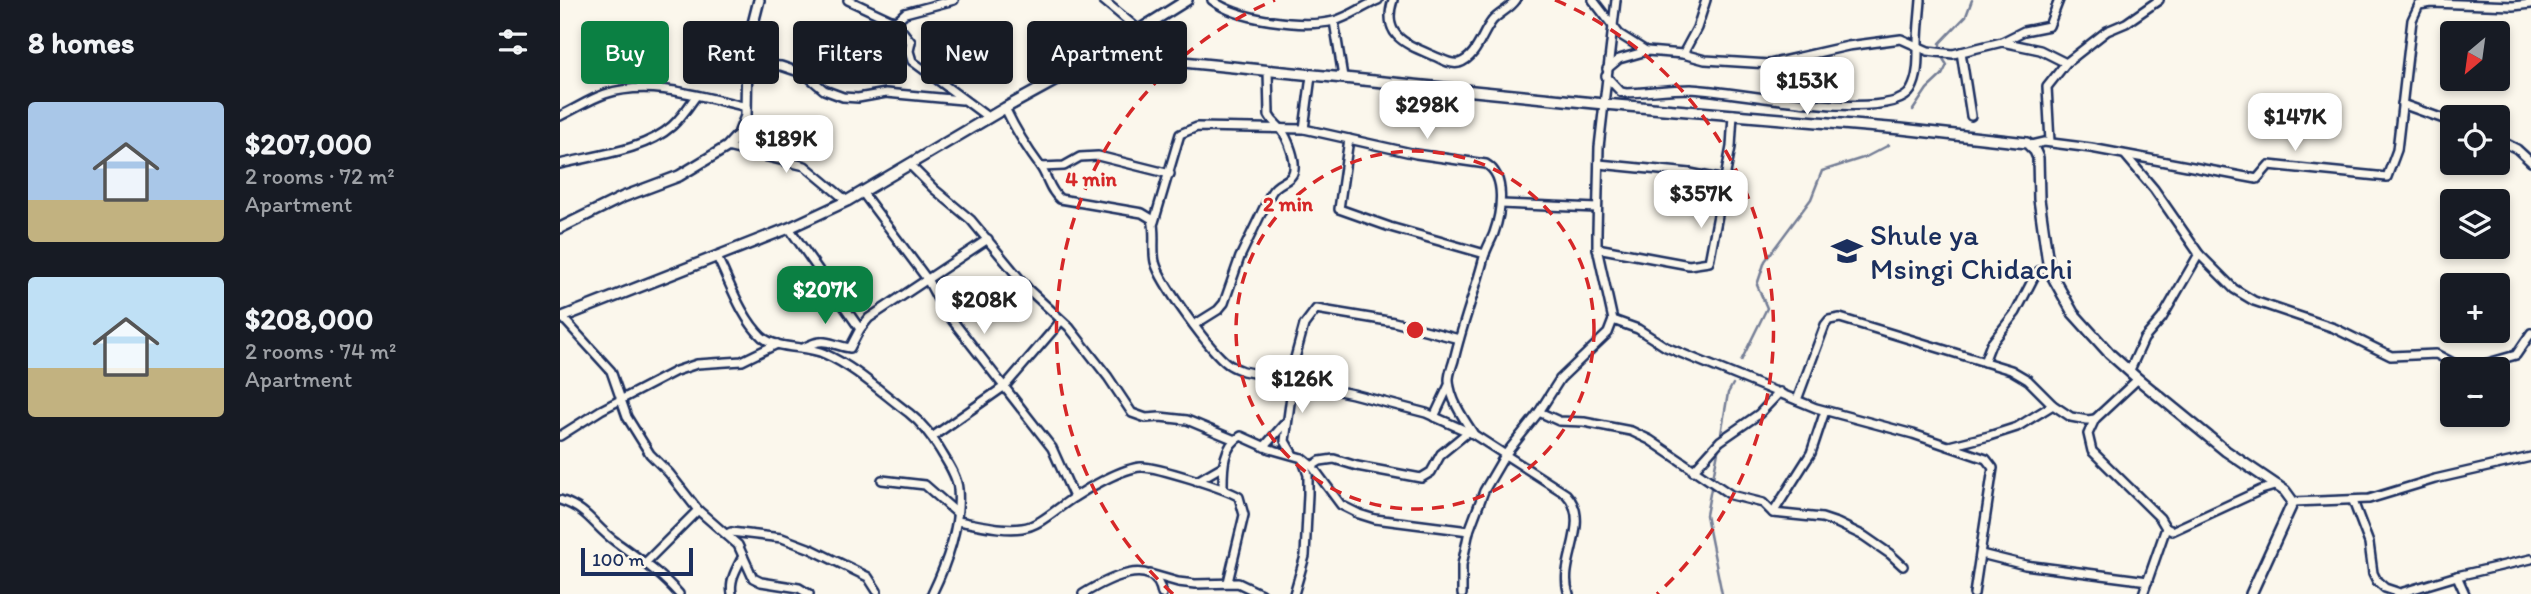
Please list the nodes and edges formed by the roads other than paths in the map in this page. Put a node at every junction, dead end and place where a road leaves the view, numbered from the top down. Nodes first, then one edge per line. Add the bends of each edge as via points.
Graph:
1 (759, 0) edge
2 (848, 0) edge
3 (954, 0) edge
4 (1103, 0) edge
5 (1187, 0) edge
6 (1212, 0) edge
7 (1378, 0) edge
8 (1393, 0) edge
9 (1516, 0) edge
10 (1593, 0) edge
11 (1616, 0) edge
12 (1706, 0) edge
13 (1922, 0) edge
14 (2059, 0) edge
15 (2159, 0) edge
16 (2432, 1) edge
17 (2531, 4) edge
18 (754, 21) edge
19 (893, 21) edge
20 (896, 21) edge
21 (1128, 21) edge
22 (1153, 21) edge
23 (1334, 21) junction
24 (1612, 25) junction
25 (907, 37) edge
26 (2003, 42) junction
27 (1917, 45) junction
28 (1647, 51) junction
29 (1961, 52) junction
30 (1683, 54) junction
31 (1187, 62) edge
32 (2066, 63) junction
33 (779, 66) edge
34 (1268, 70) junction
35 (1607, 73) junction
36 (1311, 76) junction
37 (1343, 77) junction
38 (747, 84) edge
39 (1050, 84) edge
40 (696, 96) junction
41 (962, 100) junction
42 (1604, 104) junction
43 (2402, 104) junction
44 (747, 107) junction
45 (1005, 108) junction
46 (1733, 114) junction
47 (560, 116) edge
48 (1971, 116) dead end
49 (989, 118) junction
50 (2440, 118) edge
51 (1281, 128) junction
52 (1304, 130) junction
53 (1349, 139) junction
54 (2050, 142) junction
55 (2031, 145) junction
56 (2510, 146) edge
57 (727, 147) junction
58 (2126, 156) junction
59 (2531, 162) edge
60 (560, 164) edge
61 (909, 164) junction
62 (1598, 164) junction
63 (1041, 167) junction
64 (1170, 174) junction
65 (1725, 180) junction
66 (862, 192) junction
67 (847, 201) junction
68 (1501, 204) junction
69 (1597, 208) junction
70 (1154, 224) junction
71 (560, 228) edge
72 (789, 228) junction
73 (988, 239) junction
74 (1597, 248) junction
75 (1485, 254) junction
76 (2199, 254) junction
77 (718, 257) junction
78 (2049, 268) junction
79 (928, 279) junction
80 (561, 318) edge
81 (1613, 320) junction
82 (1061, 321) junction
83 (1194, 325) junction
84 (860, 329) junction
85 (2531, 333) edge
86 (1459, 339) junction
87 (777, 344) junction
88 (805, 348) junction
89 (1984, 362) junction
90 (2130, 370) junction
91 (2138, 379) junction
92 (1291, 380) junction
93 (1449, 385) junction
94 (1005, 386) junction
95 (1780, 392) junction
96 (1797, 400) junction
97 (619, 401) junction
98 (2053, 405) junction
99 (1825, 411) junction
100 (1539, 412) junction
101 (1434, 417) junction
102 (1288, 419) junction
103 (2095, 419) junction
104 (1471, 433) junction
105 (560, 436) edge
106 (932, 437) junction
107 (1235, 440) junction
108 (1949, 446) junction
109 (1264, 447) junction
110 (1292, 453) junction
111 (1505, 455) junction
112 (2531, 457) edge
113 (1302, 458) junction
114 (1223, 466) junction
115 (1312, 466) junction
116 (1693, 471) junction
117 (882, 480) dead end
118 (1196, 481) junction
119 (2278, 485) junction
120 (1223, 489) junction
121 (1074, 498) junction
122 (560, 500) edge
123 (2353, 501) junction
124 (2293, 502) junction
125 (698, 510) junction
126 (1773, 513) junction
127 (957, 517) junction
128 (2166, 528) junction
129 (1469, 531) junction
130 (727, 534) junction
131 (1981, 554) junction
132 (743, 555) junction
133 (2531, 559) edge
134 (645, 563) junction
135 (1903, 566) dead end
136 (1150, 575) junction
137 (2457, 576) junction
138 (1173, 581) junction
139 (2148, 581) junction
140 (1228, 582) junction
141 (672, 586) junction
142 (877, 591) dead end
143 (2407, 592) edge
144 (1162, 593) edge
145 (664, 594) edge
146 (679, 594) edge
147 (732, 594) edge
148 (809, 594) edge
149 (932, 594) edge
150 (1083, 594) edge
151 (1261, 594) edge
152 (1294, 594) edge
153 (1462, 594) edge
154 (1569, 594) edge
155 (1974, 594) edge
156 (2143, 594) edge
157 (2252, 594) edge
158 (2465, 594) edge

1 - 18 street
2 - 19 street
3 - 20 street via 905,13
4 - 21 street
5 - 22 street
6 - 23 street via 1243,16 1292,23
7 - 23 street
8 - 9 street via 1389,23 1398,36 1415,49 1455,64 1470,55 1492,22
10 - 24 street
11 - 24 street
12 - 30 street
13 - 27 street
14 - 26 street via 2049,26
15 - 32 street
16 - 17 street
16 - 43 street via 2419,5 2412,20
23 - 37 street
24 - 28 street
24 - 35 street
25 - 41 street via 912,61
26 - 29 street
26 - 32 street via 2040,50
27 - 29 street via 1940,54
27 - 30 street via 1901,39 1769,64
27 - 35 street via 1919,61 1911,90 1900,99 1870,106 1693,89 1626,93
28 - 30 street
28 - 35 street via 1619,59
29 - 48 street
31 - 34 street
32 - 54 street via 2046,87
33 - 41 street via 805,74 824,90 843,97 886,93
34 - 36 street
34 - 51 street via 1269,115
35 - 42 street
36 - 37 street
36 - 52 street
37 - 42 street
38 - 44 street
39 - 45 street
40 - 44 street
40 - 47 street via 665,89 616,92
40 - 60 street via 672,126 651,139
41 - 49 street
42 - 46 street
42 - 62 street
43 - 50 street
43 - 58 street via 2397,150 2387,177 2269,165 2257,179
44 - 57 street via 743,126
45 - 49 street
45 - 63 street
46 - 55 street
46 - 65 street
49 - 61 street
51 - 52 street
51 - 64 street via 1190,129 1180,134
51 - 83 street via 1292,153 1293,173 1271,193 1224,303
52 - 53 street
53 - 68 street via 1486,164 1499,179
53 - 75 street via 1339,209
54 - 55 street
54 - 58 street
55 - 78 street via 2038,158
56 - 59 street
57 - 67 street via 805,166
57 - 71 street via 680,176
58 - 76 street
61 - 66 street
61 - 73 street
62 - 65 street
62 - 69 street
63 - 64 street via 1065,166 1080,157 1098,156
63 - 70 street via 1060,199 1142,213
64 - 70 street
65 - 74 street via 1709,262 1689,265
66 - 67 street
66 - 79 street
67 - 72 street
68 - 69 street
68 - 75 street
69 - 74 street
70 - 83 street via 1158,270
72 - 77 street
72 - 84 street
73 - 79 street
73 - 82 street
74 - 81 street
75 - 86 street
76 - 85 street via 2245,297 2334,328 2390,356 2436,354 2461,367 2481,365 2516,355
76 - 90 street via 2162,318 2144,339
77 - 80 street
77 - 87 street via 742,310 761,335
78 - 89 street via 2034,277
78 - 90 street via 2073,313
79 - 84 street via 869,318
79 - 94 street via 942,307
80 - 97 street via 611,371
81 - 95 street via 1666,347
81 - 100 street via 1608,333 1560,379
82 - 94 street
82 - 107 street via 1132,413 1187,420
83 - 92 street via 1229,365
84 - 88 street via 850,348 825,340
86 - 92 street via 1394,321 1316,309 1304,325
86 - 93 street
87 - 88 street
87 - 97 street via 742,361 683,368
88 - 106 street via 828,355 860,376 921,423
89 - 96 street via 1849,319 1829,320
89 - 98 street via 2020,375
90 - 91 street
91 - 103 street
91 - 119 street via 2226,451
92 - 101 street
92 - 102 street
93 - 101 street
93 - 104 street
94 - 106 street
94 - 121 street via 1052,448
95 - 96 street
95 - 116 street via 1759,414 1714,445
96 - 99 street
97 - 105 street
97 - 125 street via 650,454
98 - 103 street via 2071,417
98 - 108 street via 2017,426
99 - 108 street
99 - 126 street via 1811,453
100 - 111 street
100 - 116 street via 1559,421 1631,431
101 - 104 street
102 - 109 street
102 - 110 street via 1285,441
103 - 128 street via 2088,434 2092,451
104 - 111 street
104 - 115 street via 1441,454 1432,472 1420,478 1334,459
106 - 127 street via 954,475
107 - 109 street via 1241,436
107 - 114 street
108 - 131 street via 1986,458 1993,468
109 - 110 street
110 - 113 street
111 - 129 street via 1484,491
111 - 154 street via 1572,500 1576,533 1565,576
112 - 123 street
113 - 115 street
113 - 152 street via 1308,475 1305,556
114 - 118 street
114 - 120 street
115 - 129 street via 1341,505 1359,514
116 - 126 street via 1731,495 1763,503
117 - 127 street via 925,485
118 - 120 street
118 - 121 street via 1142,467
119 - 124 street
119 - 128 street via 2172,531
120 - 140 street via 1239,497 1244,515
121 - 127 street via 1022,528
122 - 134 street via 589,515
123 - 124 street
123 - 143 street via 2369,543 2376,581 2385,588
124 - 157 street
125 - 130 street
125 - 134 street
126 - 135 street via 1837,523 1864,536
127 - 149 street via 943,572
128 - 139 street
129 - 153 street
130 - 132 street
130 - 142 street via 782,538 811,549 867,577
131 - 139 street via 2025,565
131 - 155 street
132 - 147 street via 733,577
132 - 148 street via 753,578
133 - 137 street
134 - 141 street
136 - 138 street
136 - 144 street
136 - 150 street via 1134,573 1110,579
137 - 143 street
137 - 158 street
138 - 140 street
138 - 144 street
139 - 156 street
140 - 151 street
141 - 145 street
141 - 146 street

